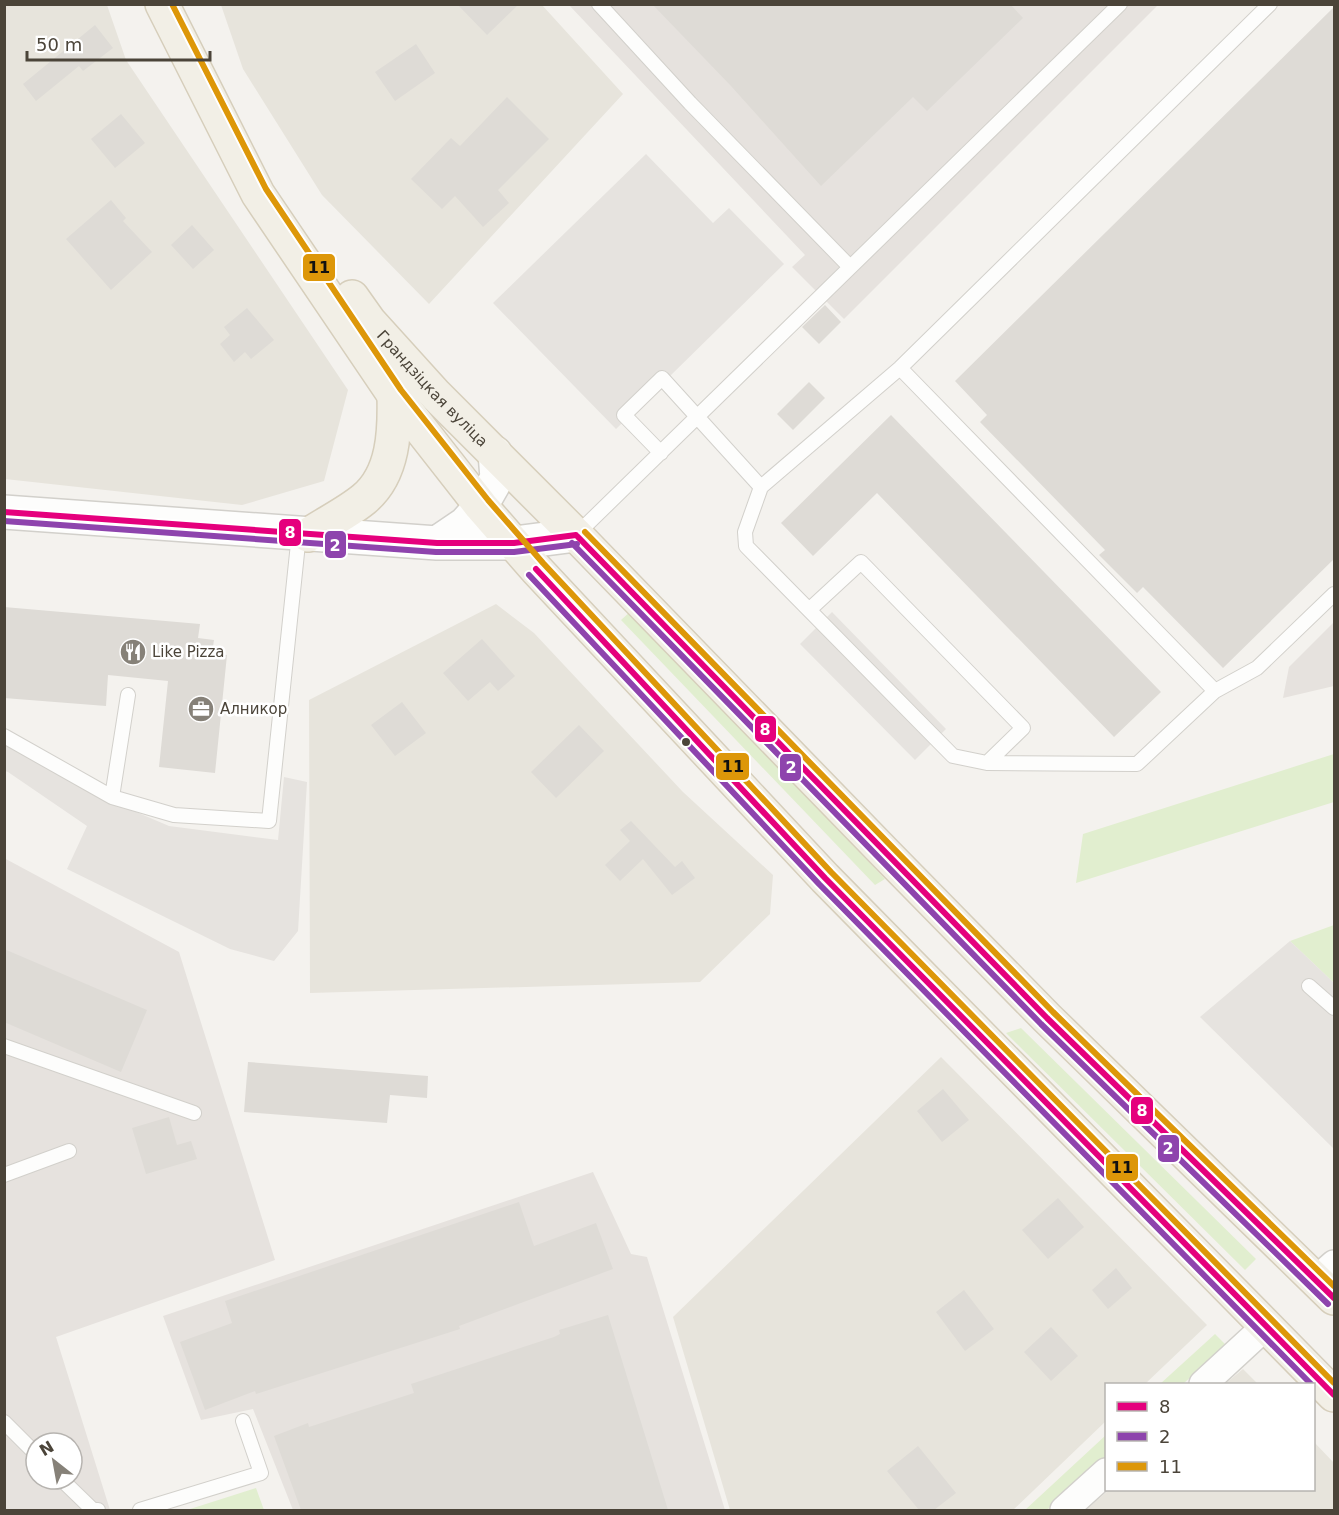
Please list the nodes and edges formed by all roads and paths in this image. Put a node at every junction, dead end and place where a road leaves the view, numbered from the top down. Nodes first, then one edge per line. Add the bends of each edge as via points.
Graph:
1 (162, 4) edge
2 (599, 4) edge
3 (1120, 4) edge
4 (1270, 4) edge
5 (202, 88) junction
6 (850, 267) junction
7 (900, 368) junction
8 (394, 394) junction
9 (698, 417) junction
10 (495, 453) junction
11 (661, 453) junction
12 (761, 487) junction
13 (481, 506) junction
14 (4, 512) edge
15 (303, 534) junction
16 (576, 535) junction
17 (438, 543) junction
18 (514, 543) junction
19 (536, 569) junction
20 (1335, 594) edge
21 (809, 610) junction
22 (1215, 691) junction
23 (128, 695) dead end
24 (4, 736) edge
25 (987, 763) junction
26 (112, 797) junction
27 (1309, 986) dead end
28 (1335, 1008) edge
29 (4, 1047) edge
30 (194, 1113) dead end
31 (69, 1151) dead end
32 (4, 1175) edge
33 (1328, 1281) edge
34 (1266, 1326) junction
35 (1204, 1383) edge
36 (1335, 1395) edge
37 (243, 1421) dead end
38 (4, 1422) edge
39 (24, 1442) edge
40 (1105, 1474) edge
41 (73, 1491) edge
42 (98, 1510) edge
43 (140, 1510) edge
44 (1064, 1510) edge

1 - 5 main road, Грандзіцкая вуліца
2 - 6 lane
3 - 6 lane
4 - 7 lane
5 - 8 main road, Грандзіцкая вуліца via 258,194
5 - 10 main road, Грандзіцкая вуліца via 369,321
6 - 9 lane
7 - 12 lane
7 - 22 lane
8 - 13 main road, Грандзіцкая вуліца
8 - 15 main road via 395,427 382,477 365,498
9 - 11 lane
9 - 11 lane via 662,378 624,416
9 - 12 lane
10 - 13 street via 496,478
10 - 16 main road, Грандзіцкая вуліца
11 - 16 lane
12 - 21 lane via 745,532 746,546
13 - 17 street via 465,524
13 - 18 main road, Грандзіцкая вуліца
14 - 15 street
15 - 17 street
15 - 26 lane via 269,821 174,815
16 - 18 street
16 - 19 main road
16 - 33 main road, Грандзіцкая вуліца via 1047,1018
17 - 18 street
17 - 19 street
18 - 19 main road, Грандзіцкая вуліца
19 - 34 main road, Грандзіцкая вуліца via 825,878
20 - 22 lane via 1257,668
21 - 25 lane via 953,756
21 - 25 lane via 861,561 1023,728
22 - 25 lane via 1137,764
23 - 26 lane
24 - 26 lane
27 - 28 lane
29 - 30 lane
31 - 32 lane
34 - 35 street
34 - 36 main road, Грандзіцкая вуліца
37 - 43 lane via 261,1473
38 - 39 lane
40 - 44 street
41 - 42 lane via 93,1510

